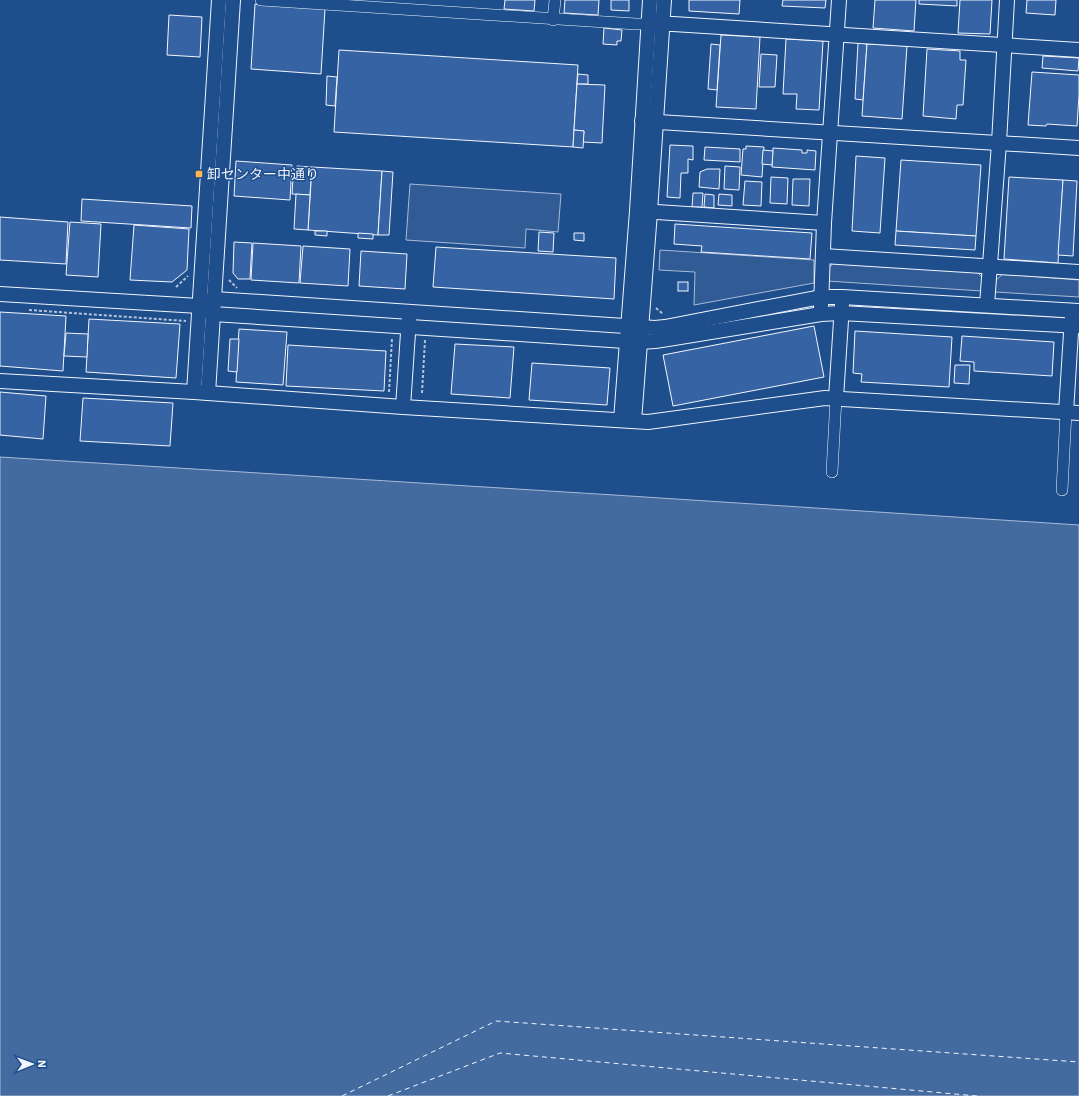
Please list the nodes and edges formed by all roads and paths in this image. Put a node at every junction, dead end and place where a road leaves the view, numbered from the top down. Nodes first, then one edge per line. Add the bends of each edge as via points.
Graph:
1 (219, 0) edge
2 (233, 0) edge
3 (260, 0) edge
4 (554, 0) edge
5 (650, 0) edge
6 (664, 0) edge
7 (839, 0) edge
8 (1007, 0) edge
9 (553, 20) junction
10 (656, 24) junction
11 (836, 34) junction
12 (1004, 45) junction
13 (1079, 50) edge
14 (649, 122) junction
15 (830, 133) junction
16 (998, 143) junction
17 (1079, 148) edge
18 (643, 212) junction
19 (824, 223) junction
20 (823, 256) junction
21 (990, 266) junction
22 (1079, 272) edge
23 (224, 275) dead end
24 (241, 292) dead end
25 (0, 294) edge
26 (842, 296) junction
27 (821, 297) junction
28 (214, 299) junction
29 (987, 305) junction
30 (199, 306) junction
31 (23, 310) dead end
32 (1076, 311) edge
33 (409, 312) junction
34 (841, 313) junction
35 (213, 314) junction
36 (821, 314) junction
37 (188, 322) dead end
38 (1075, 325) edge
39 (408, 327) junction
40 (635, 327) junction
41 (386, 334) dead end
42 (431, 337) dead end
43 (634, 341) junction
44 (0, 381) edge
45 (194, 392) junction
46 (389, 392) dead end
47 (208, 393) junction
48 (422, 393) dead end
49 (836, 398) junction
50 (404, 407) junction
51 (1073, 413) edge
52 (628, 421) junction
53 (832, 472) dead end
54 (1062, 490) dead end

1 - 30 street
2 - 28 street
3 - 9 street
4 - 9 street
5 - 10 street
6 - 10 street
7 - 11 street
8 - 12 street
9 - 10 street
10 - 11 street
10 - 14 street
11 - 12 street
11 - 15 street
12 - 13 street
12 - 16 street
14 - 15 street
14 - 18 street
15 - 16 street
15 - 19 street
16 - 17 street
16 - 21 street
18 - 19 street
18 - 40 street
19 - 20 street
20 - 21 street
20 - 27 street
21 - 22 street
21 - 29 street
23 - 24 path
25 - 30 street
26 - 27 street
26 - 29 street
26 - 34 street
27 - 36 street
27 - 40 street via 666,327
28 - 30 street
28 - 33 street
28 - 35 street
29 - 32 street
30 - 35 street
30 - 45 street
31 - 37 path
32 - 38 street
33 - 39 street
33 - 40 street
34 - 36 street
34 - 38 street
34 - 49 street
35 - 39 street
35 - 47 street
36 - 43 street via 655,341
38 - 51 street
39 - 43 street
39 - 50 street
40 - 43 street
41 - 46 path via 392,338
42 - 48 path via 425,340
43 - 52 street
44 - 45 street
45 - 47 street
47 - 50 street
49 - 51 street
49 - 52 street via 648,422
49 - 53 street
50 - 52 street
51 - 54 street

